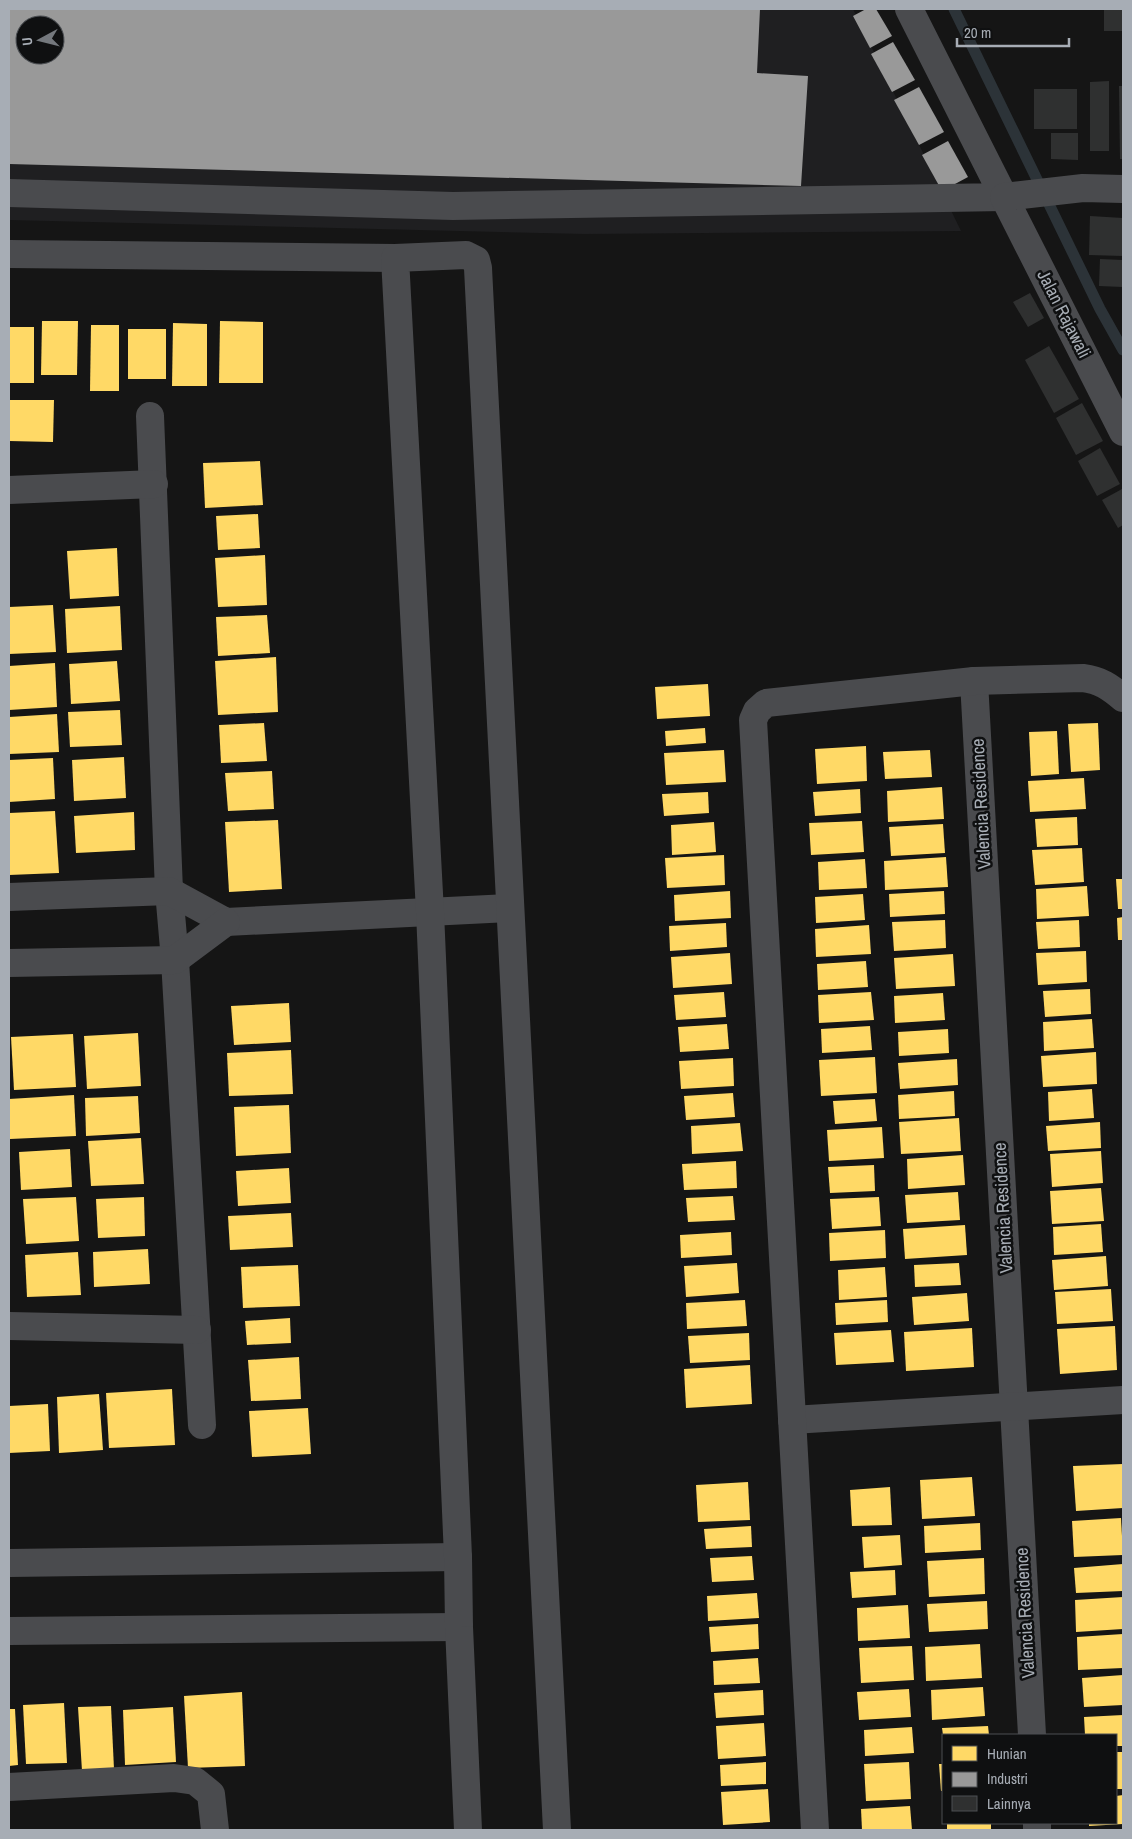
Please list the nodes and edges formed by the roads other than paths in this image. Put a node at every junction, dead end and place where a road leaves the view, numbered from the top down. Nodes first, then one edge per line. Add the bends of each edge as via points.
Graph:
1 (909, 9) edge
2 (1123, 189) edge
3 (9, 193) edge
4 (1004, 197) junction
5 (9, 254) edge
6 (395, 258) junction
7 (150, 416) dead end
8 (1123, 432) edge
9 (154, 484) junction
10 (9, 490) edge
11 (974, 682) junction
12 (1123, 698) edge
13 (170, 891) junction
14 (9, 897) edge
15 (510, 908) junction
16 (430, 912) junction
17 (226, 922) junction
18 (175, 960) junction
19 (9, 962) edge
20 (9, 1326) edge
21 (197, 1330) junction
22 (1123, 1400) edge
23 (1014, 1407) junction
24 (792, 1420) junction
25 (202, 1425) dead end
26 (458, 1557) junction
27 (9, 1563) edge
28 (459, 1627) junction
29 (9, 1631) edge
30 (1032, 1734) edge
31 (9, 1787) edge
32 (215, 1830) edge
33 (468, 1830) edge
34 (558, 1830) edge
35 (815, 1830) edge

1 - 4 street, Jalan Rajawali
2 - 4 street via 1083,188
3 - 4 street via 453,206
4 - 8 street, Jalan Rajawali
5 - 6 street
6 - 15 street via 466,256 476,260 478,268
6 - 16 street
7 - 9 street
9 - 10 street
9 - 13 street
11 - 12 street via 1083,678 1106,684
11 - 23 street, Valencia Residence
11 - 24 street via 766,703 756,711 753,720
13 - 14 street
13 - 17 street
13 - 18 street
15 - 16 street
15 - 34 street
16 - 17 street
16 - 26 street
17 - 18 street
18 - 19 street
18 - 21 street
20 - 21 street
21 - 25 street
22 - 23 street
23 - 24 street
23 - 30 street, Valencia Residence
24 - 35 street
26 - 27 street
26 - 28 street
28 - 29 street
28 - 33 street
31 - 32 street via 174,1778 195,1781 211,1794

